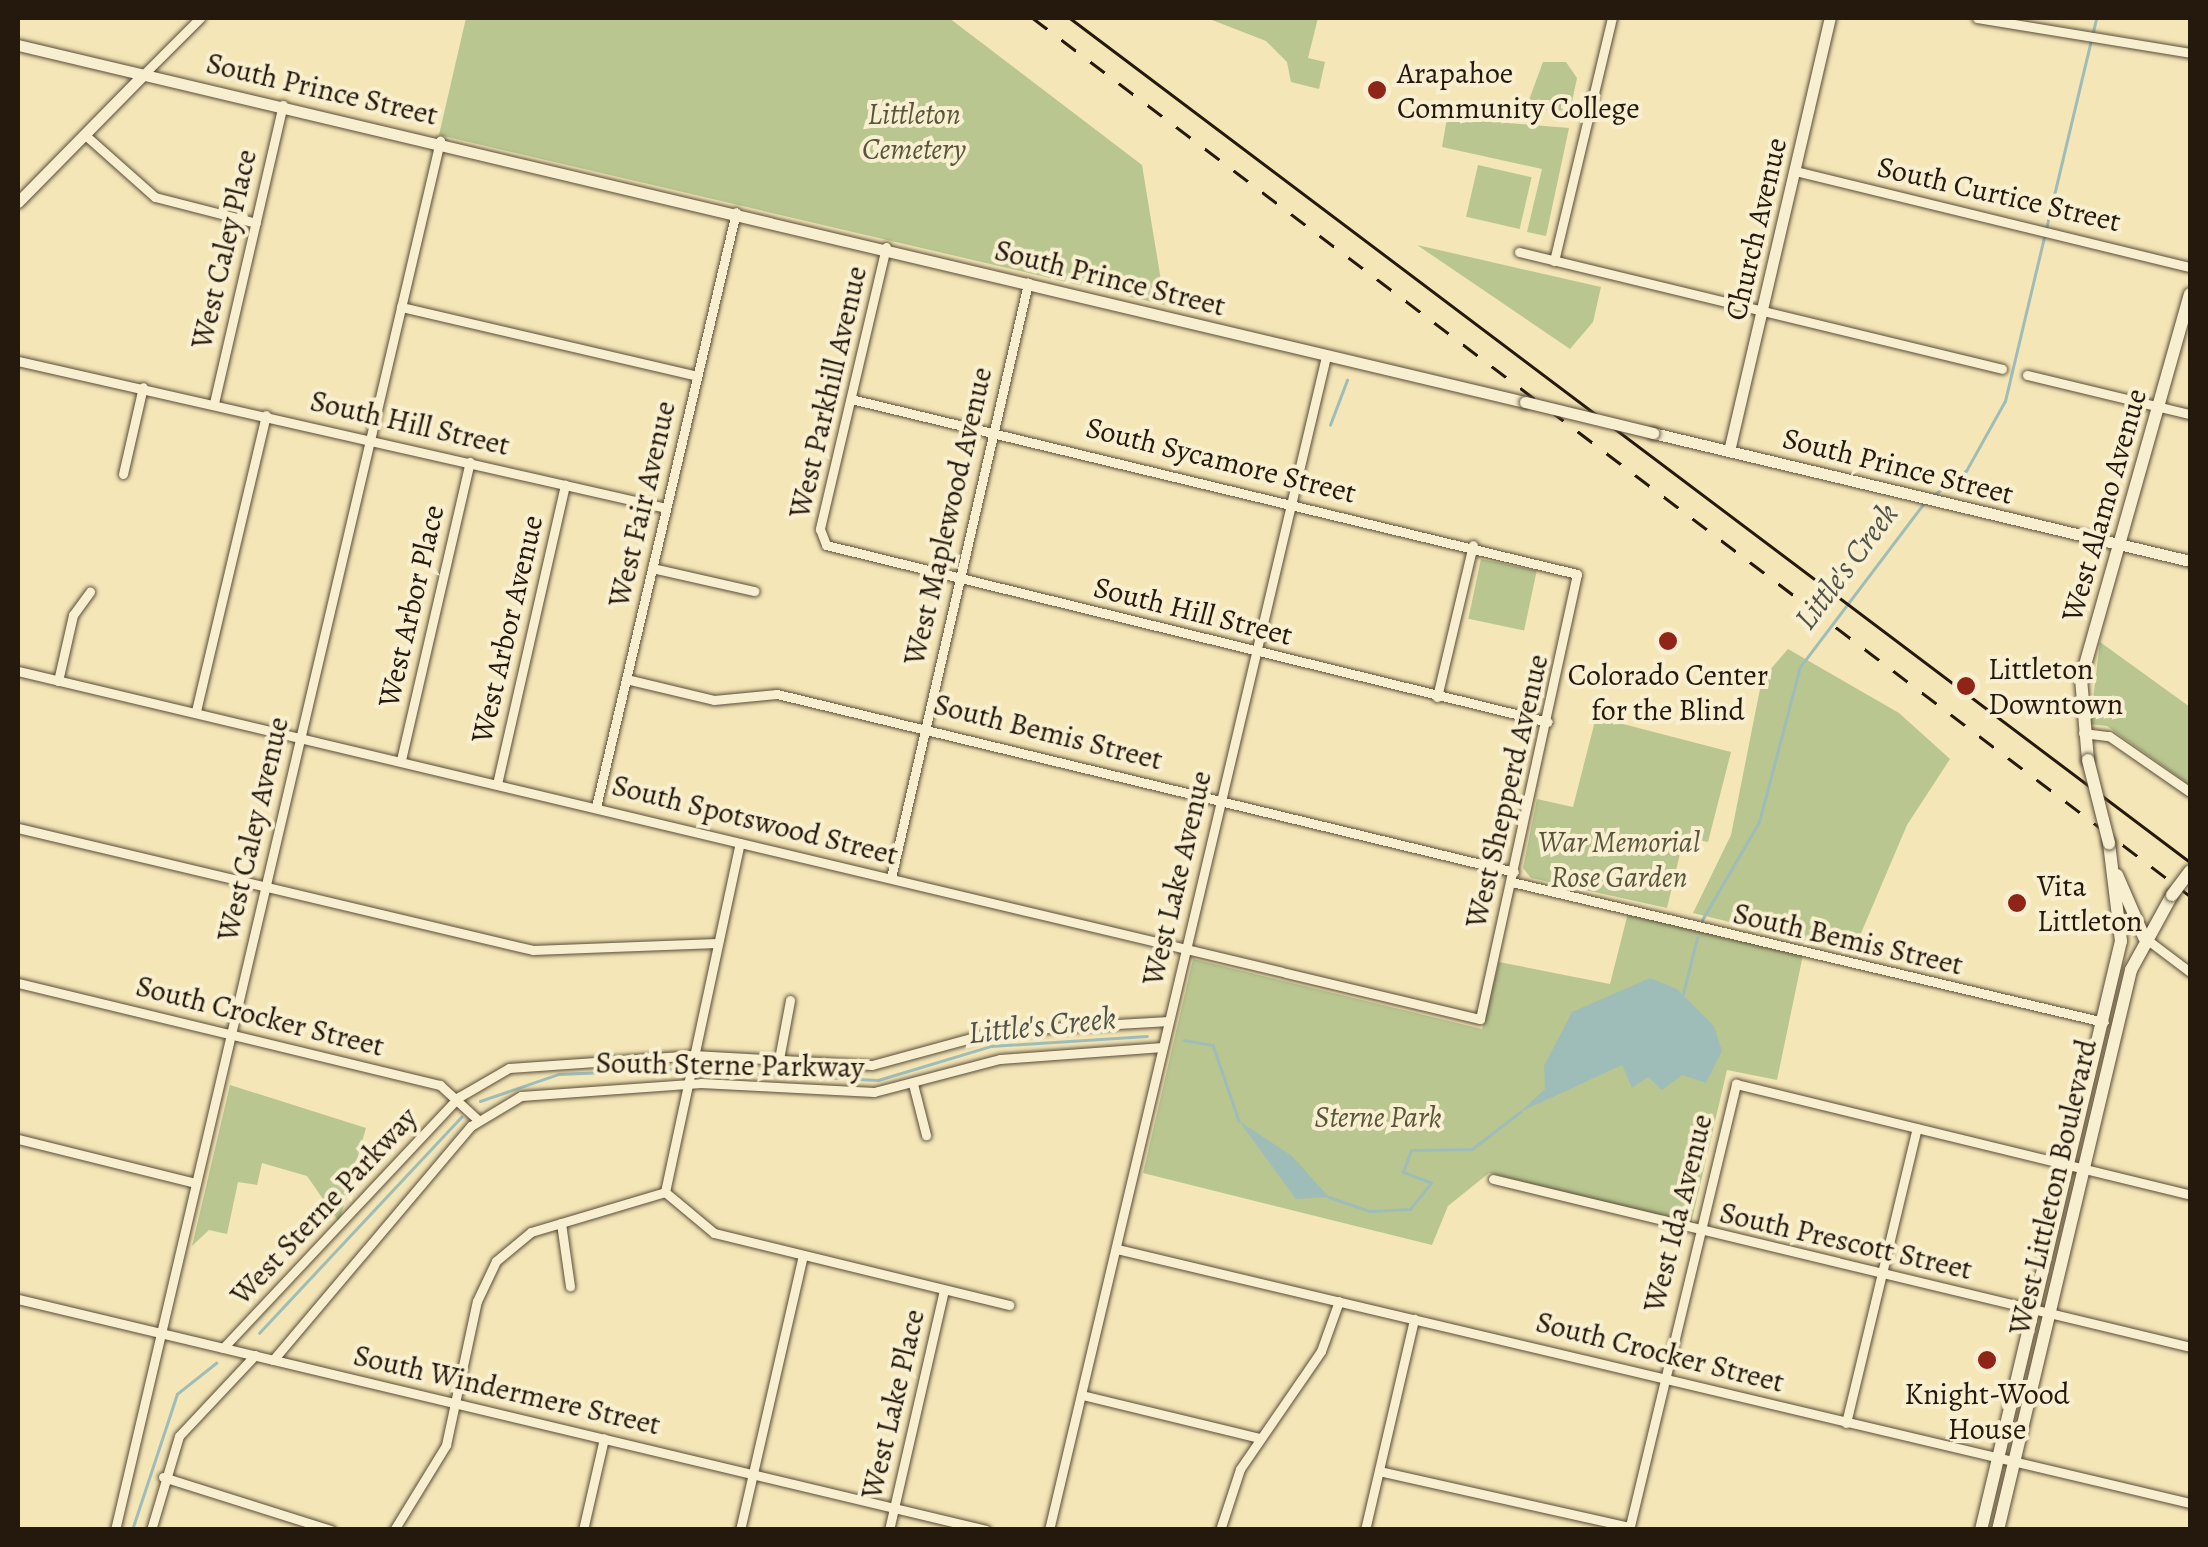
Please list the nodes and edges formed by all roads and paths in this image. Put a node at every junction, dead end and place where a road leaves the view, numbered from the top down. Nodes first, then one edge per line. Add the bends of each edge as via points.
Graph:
1 (200, 18) edge
2 (1612, 18) edge
3 (1830, 18) edge
4 (1977, 18) edge
5 (18, 45) edge
6 (2190, 52) edge
7 (143, 74) junction
8 (283, 105) junction
9 (84, 134) junction
10 (440, 141) junction
11 (1794, 171) junction
12 (18, 202) edge
13 (736, 212) junction
14 (256, 223) junction
15 (886, 247) junction
16 (1520, 252) dead end
17 (1554, 261) junction
18 (2190, 267) edge
19 (1028, 282) junction
20 (2190, 294) edge
21 (401, 306) junction
22 (1762, 312) junction
23 (1326, 356) junction
24 (18, 361) edge
25 (2002, 369) dead end
26 (2027, 375) dead end
27 (698, 376) junction
28 (143, 386) junction
29 (851, 398) junction
30 (214, 404) junction
31 (2158, 406) junction
32 (2190, 414) edge
33 (266, 415) junction
34 (994, 431) junction
35 (370, 439) junction
36 (1729, 451) junction
37 (470, 462) junction
38 (123, 474) dead end
39 (565, 485) junction
40 (1291, 504) junction
41 (666, 508) junction
42 (2118, 544) junction
43 (826, 545) joint
44 (1473, 546) junction
45 (2190, 561) edge
46 (652, 568) junction
47 (1577, 574) joint
48 (959, 580) junction
49 (754, 590) dead end
50 (90, 592) dead end
51 (1256, 652) junction
52 (18, 671) edge
53 (626, 679) junction
54 (58, 680) junction
55 (1438, 696) junction
56 (196, 711) junction
57 (1548, 722) junction
58 (925, 728) junction
59 (2083, 733) junction
60 (300, 737) junction
61 (400, 760) junction
62 (496, 784) junction
63 (2190, 792) edge
64 (1222, 801) junction
65 (596, 807) junction
66 (18, 828) edge
67 (740, 843) junction
68 (2190, 871) edge
69 (2117, 875) junction
70 (1513, 877) junction
71 (890, 878) junction
72 (265, 887) junction
73 (2121, 907) joint
74 (2144, 938) junction
75 (717, 943) junction
76 (1184, 949) junction
77 (2190, 972) edge
78 (18, 983) edge
79 (790, 1000) dead end
80 (1480, 1019) joint
81 (1169, 1021) junction
82 (2110, 1023) junction
83 (230, 1034) junction
84 (1163, 1047) junction
85 (692, 1055) junction
86 (779, 1059) junction
87 (686, 1084) junction
88 (914, 1084) junction
89 (459, 1097) junction
90 (478, 1120) junction
91 (1917, 1128) junction
92 (926, 1135) dead end
93 (18, 1140) edge
94 (2069, 1164) junction
95 (2084, 1169) junction
96 (1493, 1179) dead end
97 (196, 1182) junction
98 (665, 1192) junction
99 (2190, 1195) edge
100 (561, 1223) junction
101 (1698, 1232) junction
102 (1118, 1248) junction
103 (803, 1255) junction
104 (1880, 1276) junction
105 (570, 1286) dead end
106 (944, 1290) junction
107 (18, 1299) edge
108 (1339, 1301) junction
109 (1009, 1305) dead end
110 (2041, 1312) junction
111 (1414, 1319) junction
112 (160, 1333) junction
113 (2190, 1347) edge
114 (224, 1348) junction
115 (255, 1355) junction
116 (274, 1360) junction
117 (1664, 1378) junction
118 (1082, 1396) junction
119 (455, 1403) junction
120 (1846, 1422) junction
121 (604, 1438) junction
122 (1260, 1438) junction
123 (1998, 1460) junction
124 (2014, 1463) junction
125 (1379, 1471) junction
126 (752, 1474) junction
127 (164, 1478) junction
128 (2190, 1503) edge
129 (894, 1508) junction
130 (1629, 1528) edge
131 (115, 1530) edge
132 (151, 1530) edge
133 (331, 1530) edge
134 (394, 1530) edge
135 (583, 1530) edge
136 (740, 1530) edge
137 (890, 1530) edge
138 (986, 1530) edge
139 (1050, 1530) edge
140 (1220, 1530) edge
141 (1365, 1530) edge
142 (1981, 1530) edge
143 (1998, 1530) edge

1 - 7 street
2 - 17 street
3 - 11 street, Church Avenue
4 - 6 street
5 - 7 street, South Prince Street
7 - 8 street, South Prince Street
7 - 9 street
8 - 10 street, South Prince Street
8 - 14 street, West Caley Place
9 - 12 street
9 - 14 street via 155,197
10 - 13 street, South Prince Street
10 - 21 street, West Caley Avenue
11 - 18 street, South Curtice Street
11 - 22 street, Church Avenue
13 - 15 street, South Prince Street
13 - 27 street, West Fair Avenue
14 - 30 street, West Caley Place
15 - 19 street, South Prince Street
15 - 29 street, West Parkhill Avenue
16 - 17 street
17 - 22 street
19 - 23 street, South Prince Street
19 - 34 street, West Maplewood Avenue
20 - 31 main road, West Alamo Avenue
21 - 27 street
21 - 35 street, West Caley Avenue
22 - 25 street
22 - 36 street, Church Avenue
23 - 36 street, South Prince Street, bridge
23 - 40 street, West Lake Avenue
24 - 28 street, South Hill Street
26 - 31 street
27 - 41 street, West Fair Avenue
28 - 30 street, South Hill Street
28 - 38 street
29 - 34 street, South Sycamore Street
29 - 43 street, West Parkhill Avenue via 820,528
30 - 33 street, South Hill Street
31 - 32 street
31 - 42 main road, West Alamo Avenue
33 - 35 street, South Hill Street
33 - 56 street
34 - 40 street, South Sycamore Street
34 - 48 street, West Maplewood Avenue
35 - 37 street, South Hill Street
35 - 60 street, West Caley Avenue
36 - 42 street, South Prince Street
37 - 39 street, South Hill Street
37 - 61 street, West Arbor Place
39 - 41 street, South Hill Street
39 - 62 street, West Arbor Avenue
40 - 44 street, South Sycamore Street
40 - 51 street, West Lake Avenue
41 - 46 street, West Fair Avenue
42 - 45 street, South Prince Street
42 - 59 main road, West Alamo Avenue via 2081,679
43 - 48 street, South Hill Street
44 - 47 street, South Sycamore Street
44 - 55 street
46 - 49 street
46 - 53 street, West Fair Avenue
47 - 57 street, West Shepperd Avenue
48 - 51 street, South Hill Street
48 - 58 street, West Maplewood Avenue
50 - 54 street via 72,614
51 - 55 street, South Hill Street
51 - 64 street, West Lake Avenue
52 - 54 street, South Spotswood Street
53 - 58 street, South Bemis Street via 714,700 777,694
53 - 65 street, West Fair Avenue
54 - 56 street, South Spotswood Street
55 - 57 street, South Hill Street
56 - 60 street, South Spotswood Street
57 - 70 street, West Shepperd Avenue
58 - 64 street, South Bemis Street
58 - 71 street, West Maplewood Avenue
59 - 63 street via 2110,736
59 - 69 main road, West Alamo Avenue, bridge
60 - 61 street, South Spotswood Street
60 - 72 street, West Caley Avenue
61 - 62 street, South Spotswood Street
62 - 65 street, South Spotswood Street
64 - 70 street, South Bemis Street
64 - 76 street, West Lake Avenue
65 - 67 street, South Spotswood Street
66 - 72 street
67 - 71 street, South Spotswood Street
67 - 75 street
68 - 74 main road, West Littleton Boulevard, bridge
69 - 73 main road, West Alamo Avenue
69 - 74 main road
70 - 80 street, West Shepperd Avenue
70 - 82 street, South Bemis Street
71 - 76 street, South Spotswood Street
72 - 75 street via 532,950
72 - 83 street, West Caley Avenue
73 - 82 main road, West Littleton Boulevard
74 - 77 street
74 - 82 main road, West Littleton Boulevard
75 - 85 street
76 - 80 street, South Spotswood Street
76 - 81 street, West Lake Avenue
78 - 83 street, South Crocker Street
79 - 86 street
81 - 84 street, West Lake Avenue
81 - 86 street, South Sterne Parkway via 997,1031 872,1064
82 - 94 main road, West Littleton Boulevard
82 - 95 main road, West Littleton Boulevard
83 - 89 street, South Crocker Street
83 - 97 street, West Caley Avenue
84 - 88 street, South Sterne Parkway via 1000,1059
84 - 102 street, West Lake Avenue
85 - 86 street, South Sterne Parkway
85 - 87 street
85 - 89 street, South Sterne Parkway via 530,1062
87 - 88 street, South Sterne Parkway via 850,1094
87 - 90 street, South Sterne Parkway via 550,1089
87 - 98 street
88 - 92 street
89 - 90 street
89 - 114 street, West Sterne Parkway
90 - 116 street, West Sterne Parkway
91 - 94 street
91 - 101 street, West Ida Avenue via 1736,1084
91 - 104 street
93 - 97 street
94 - 95 street
94 - 110 main road, West Littleton Boulevard
95 - 99 street
95 - 110 main road, West Littleton Boulevard
96 - 101 street, South Prescott Street
97 - 112 street, West Caley Avenue
98 - 100 street
98 - 103 street via 702,1228
100 - 105 street
100 - 119 street via 516,1241 487,1274
101 - 104 street, South Prescott Street
101 - 117 street, West Ida Avenue
102 - 108 street, South Crocker Street
102 - 118 street, West Lake Avenue
103 - 106 street
103 - 126 street
104 - 110 street, South Prescott Street
104 - 120 street
106 - 109 street
106 - 129 street, West Lake Place
107 - 112 street, South Windermere Street
108 - 111 street, South Crocker Street
108 - 122 street via 1321,1350
110 - 113 street, South Prescott Street
110 - 123 main road, West Littleton Boulevard
110 - 124 main road, West Littleton Boulevard
111 - 117 street, South Crocker Street
111 - 125 street
112 - 114 street, South Windermere Street
112 - 131 street, West Caley Avenue
114 - 115 street, South Windermere Street
115 - 116 street, South Windermere Street
115 - 127 street, West Sterne Parkway via 179,1436
116 - 119 street, South Windermere Street
117 - 120 street, South Crocker Street
117 - 130 street, West Ida Avenue
118 - 122 street
118 - 139 street, West Lake Avenue
119 - 121 street, South Windermere Street
119 - 134 street via 438,1466
120 - 123 street, South Crocker Street
121 - 126 street, South Windermere Street
121 - 135 street
122 - 140 street
123 - 124 street, South Crocker Street
123 - 142 main road, West Littleton Boulevard
124 - 128 street, South Crocker Street
124 - 143 main road, West Littleton Boulevard
125 - 130 street
125 - 141 street
126 - 129 street, South Windermere Street
126 - 136 street
127 - 132 street, West Sterne Parkway
127 - 133 street
129 - 137 street, West Lake Place
129 - 138 street, South Windermere Street

